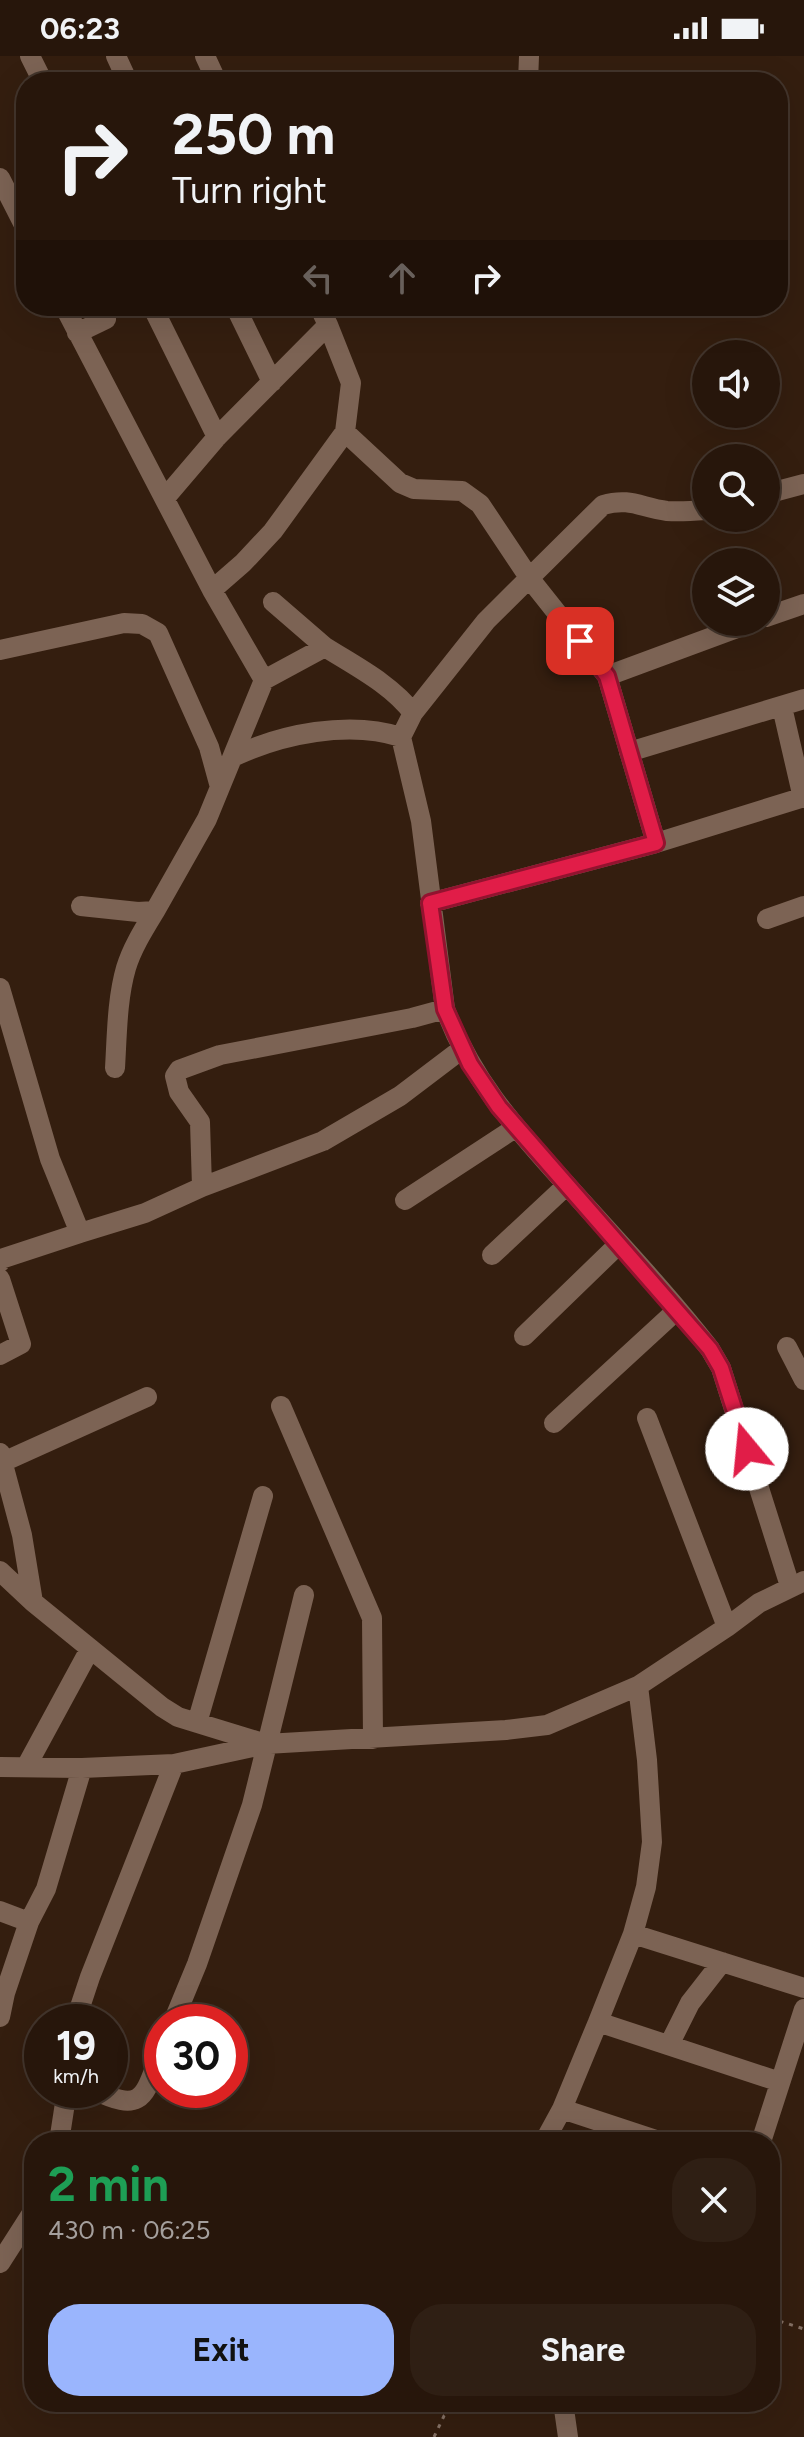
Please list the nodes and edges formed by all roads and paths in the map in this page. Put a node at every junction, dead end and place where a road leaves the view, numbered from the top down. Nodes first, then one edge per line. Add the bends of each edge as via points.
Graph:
1 (0, 178) edge
2 (16, 209) edge
3 (69, 316) edge
4 (157, 316) edge
5 (240, 316) edge
6 (323, 316) edge
7 (324, 316) edge
8 (106, 319) dead end
9 (77, 333) junction
10 (272, 382) junction
11 (345, 432) junction
12 (217, 437) junction
13 (804, 484) edge
14 (780, 490) edge
15 (165, 498) junction
16 (692, 510) edge
17 (530, 579) junction
18 (212, 590) junction
19 (273, 602) dead end
20 (804, 604) edge
21 (780, 612) edge
22 (715, 636) edge
23 (325, 647) junction
24 (0, 650) edge
25 (607, 676) junction
26 (264, 680) junction
27 (804, 699) edge
28 (782, 707) junction
29 (413, 713) junction
30 (401, 737) junction
31 (629, 752) junction
32 (233, 757) junction
33 (220, 787) junction
34 (804, 798) edge
35 (656, 843) junction
36 (430, 903) junction
37 (81, 906) dead end
38 (804, 906) edge
39 (155, 911) junction
40 (767, 919) dead end
41 (0, 988) edge
42 (445, 1009) junction
43 (462, 1049) junction
44 (115, 1068) dead end
45 (515, 1128) junction
46 (567, 1185) junction
47 (202, 1187) junction
48 (405, 1200) dead end
49 (80, 1233) junction
50 (619, 1244) junction
51 (492, 1255) dead end
52 (0, 1262) edge
53 (0, 1279) edge
54 (677, 1310) junction
55 (524, 1336) dead end
56 (787, 1347) dead end
57 (0, 1355) edge
58 (804, 1380) edge
59 (147, 1397) dead end
60 (281, 1406) dead end
61 (647, 1418) dead end
62 (554, 1423) dead end
63 (2, 1458) edge
64 (263, 1496) dead end
65 (0, 1571) edge
66 (797, 1584) edge
67 (304, 1595) dead end
68 (33, 1602) junction
69 (727, 1627) junction
70 (90, 1649) junction
71 (638, 1686) junction
72 (197, 1723) junction
73 (373, 1739) junction
74 (266, 1744) junction
75 (174, 1764) junction
76 (0, 1767) edge
77 (26, 1767) junction
78 (82, 1768) junction
79 (0, 1911) edge
80 (29, 1922) junction
81 (633, 1934) junction
82 (722, 1962) junction
83 (804, 1988) edge
84 (81, 2004) edge
85 (180, 2004) edge
86 (804, 2009) edge
87 (0, 2017) edge
88 (598, 2022) junction
89 (669, 2045) junction
90 (780, 2082) junction
91 (64, 2108) edge
92 (562, 2109) junction
93 (61, 2132) edge
94 (549, 2132) edge
95 (632, 2132) edge
96 (764, 2132) edge
97 (24, 2221) edge
98 (7, 2240) edge
99 (0, 2263) edge
100 (780, 2321) edge
101 (804, 2329) edge
102 (449, 2412) edge
103 (564, 2412) edge
104 (434, 2437) edge
105 (568, 2437) edge

1 - 2 street
3 - 9 street
4 - 12 street
5 - 10 street
6 - 10 street
7 - 11 street via 351,383
8 - 9 street
9 - 15 street
10 - 12 street
11 - 17 street via 400,483 472,497
11 - 18 street via 273,531
12 - 15 street
13 - 14 street
15 - 18 street
16 - 17 street via 663,511 633,501 603,505
17 - 25 street
17 - 29 street via 486,621
18 - 26 street
19 - 23 street
20 - 21 street
22 - 25 street
23 - 26 street
23 - 29 street via 390,689
24 - 33 street via 124,623 142,624 158,633 209,747
25 - 31 street
26 - 32 street
27 - 28 street
28 - 31 street
28 - 34 street
29 - 30 street
30 - 32 street via 363,729 311,734
30 - 36 street via 421,821
31 - 35 street
32 - 33 street
33 - 39 street
34 - 35 street
35 - 36 street
36 - 42 street
37 - 39 street
38 - 40 street
39 - 44 street via 126,968
41 - 49 street via 50,1159
42 - 43 street
42 - 47 street via 220,1055 179,1070 179,1092 200,1122
43 - 45 street
43 - 47 street via 400,1096 323,1141
45 - 46 street
45 - 48 street
46 - 50 street
46 - 51 street
47 - 49 street via 145,1213
49 - 52 street
50 - 54 street
50 - 55 street
53 - 57 street via 21,1344
54 - 62 street
54 - 66 street via 721,1368
56 - 58 street
59 - 63 street
60 - 73 street via 372,1618
61 - 69 street
63 - 68 street
64 - 72 street
65 - 68 street
66 - 69 street
67 - 74 street
68 - 70 street
69 - 71 street
70 - 72 street via 162,1707
70 - 77 street
71 - 73 street via 547,1725
71 - 81 street via 652,1842
72 - 74 street
73 - 74 street
74 - 75 street
74 - 85 street via 252,1805
75 - 78 street
75 - 84 street
76 - 77 street
77 - 78 street
78 - 80 street via 46,1889
79 - 80 street
80 - 87 street
81 - 82 street
81 - 88 street
82 - 83 street
82 - 89 street via 690,2003
86 - 90 street
88 - 89 street
88 - 92 street
89 - 90 street
90 - 96 street
91 - 93 street
92 - 94 street
92 - 95 street
97 - 98 street
98 - 99 street
100 - 101 path
102 - 104 path
103 - 105 street

